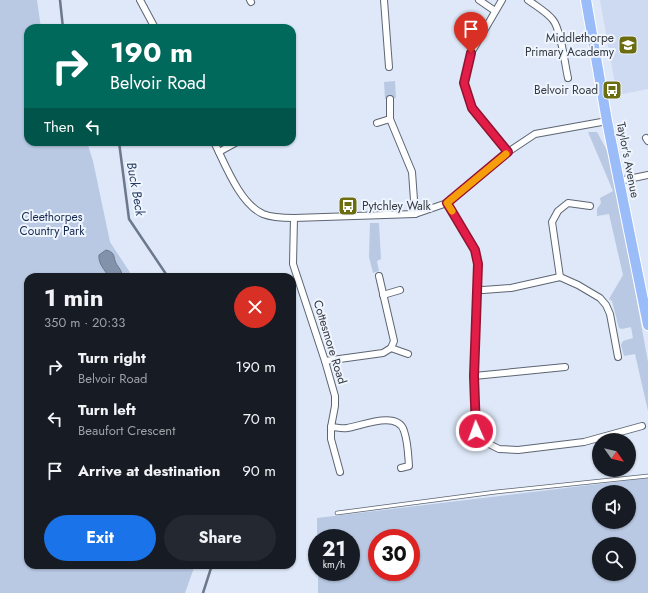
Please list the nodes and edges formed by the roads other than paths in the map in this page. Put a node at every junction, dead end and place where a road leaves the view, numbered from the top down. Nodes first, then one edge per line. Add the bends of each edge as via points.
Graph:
1 (140, 0) edge
2 (384, 0) edge
3 (479, 0) edge
4 (502, 0) edge
5 (528, 0) edge
6 (586, 0) edge
7 (495, 11) junction
8 (153, 24) edge
9 (389, 67) dead end
10 (568, 78) dead end
11 (390, 99) dead end
12 (390, 119) junction
13 (607, 121) junction
14 (377, 123) dead end
15 (216, 146) edge
16 (230, 146) edge
17 (219, 152) junction
18 (508, 152) junction
19 (648, 175) edge
20 (619, 181) junction
21 (447, 203) junction
22 (590, 206) dead end
23 (415, 214) junction
24 (294, 218) junction
25 (379, 276) dead end
26 (560, 277) junction
27 (477, 288) junction
28 (400, 290) dead end
29 (383, 295) junction
30 (648, 325) edge
31 (391, 348) junction
32 (408, 354) dead end
33 (618, 357) dead end
34 (325, 360) junction
35 (565, 367) dead end
36 (474, 376) junction
37 (642, 426) dead end
38 (331, 427) junction
39 (618, 432) joint
40 (401, 468) dead end
41 (340, 472) dead end
42 (648, 476) edge
43 (337, 513) dead end

1 - 8 street
2 - 9 street
3 - 7 street
4 - 7 street
5 - 10 street via 554,20
6 - 13 main road, Taylor's Avenue
7 - 18 street via 471,53 464,83 472,108
11 - 12 street
12 - 14 street
12 - 23 street via 412,172
13 - 18 street via 535,134
13 - 20 main road, Taylor's Avenue
15 - 17 street
16 - 17 street
17 - 24 street via 242,196 252,207 265,215
18 - 21 street
19 - 20 street
20 - 30 main road, Taylor's Avenue
21 - 23 street
21 - 27 street via 475,250 478,264
22 - 26 street via 568,203 558,211 552,222
23 - 24 street
24 - 34 street, Cottesmore Road via 293,264
25 - 29 street
26 - 27 street via 512,288
26 - 33 street via 592,293 606,305
27 - 36 street
28 - 29 street
29 - 31 street via 394,341
31 - 32 street
31 - 34 street via 383,353
34 - 38 street, Cottesmore Road via 335,396
35 - 36 street
36 - 39 street via 476,431 483,441 499,449 518,450 584,442
37 - 39 street
38 - 40 street via 345,428 379,421 394,421 401,424 409,466
38 - 41 street, Cottesmore Road via 331,439
42 - 43 lane via 496,492

